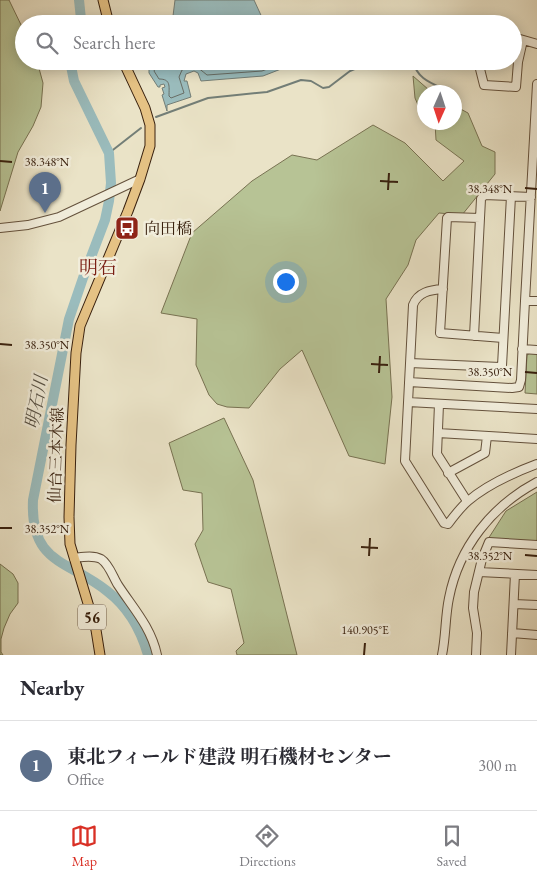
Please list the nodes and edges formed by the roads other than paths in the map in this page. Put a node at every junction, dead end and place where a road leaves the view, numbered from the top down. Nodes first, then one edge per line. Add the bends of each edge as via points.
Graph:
1 (103, 0) edge
2 (107, 15) edge
3 (523, 40) joint
4 (522, 44) edge
5 (537, 44) edge
6 (127, 70) edge
7 (480, 70) edge
8 (517, 70) edge
9 (537, 84) edge
10 (536, 108) edge
11 (535, 159) edge
12 (140, 179) junction
13 (511, 196) junction
14 (531, 197) junction
15 (480, 218) junction
16 (0, 228) edge
17 (533, 235) edge
18 (443, 289) junction
19 (525, 301) junction
20 (537, 301) edge
21 (474, 336) junction
22 (503, 338) junction
23 (522, 349) junction
24 (537, 350) edge
25 (410, 362) junction
26 (409, 382) junction
27 (408, 402) junction
28 (439, 404) junction
29 (537, 409) edge
30 (438, 433) junction
31 (487, 436) junction
32 (537, 439) edge
33 (537, 464) edge
34 (448, 473) junction
35 (537, 482) edge
36 (467, 501) junction
37 (537, 545) edge
38 (75, 561) junction
39 (479, 572) junction
40 (515, 574) junction
41 (537, 575) edge
42 (514, 604) junction
43 (537, 605) edge
44 (512, 633) junction
45 (537, 635) edge
46 (100, 655) edge
47 (157, 655) edge
48 (442, 655) edge
49 (476, 655) edge
50 (511, 655) edge

1 - 2 main road
3 - 4 street
3 - 5 street
6 - 12 main road, 仙台三本木線 / 56 via 150,125 150,146
7 - 8 street via 484,85 516,87
9 - 10 street
10 - 11 street
11 - 14 street
12 - 16 street via 59,217 28,226
12 - 38 main road, 仙台三本木線 / 56 via 90,300 78,338 69,517
13 - 14 street
13 - 15 street via 484,195
13 - 22 street
14 - 17 street
15 - 18 street via 447,218
15 - 21 street
17 - 19 street
18 - 21 street via 440,333
18 - 25 street via 421,293 415,301
19 - 20 street
19 - 23 street
21 - 22 street
22 - 25 street via 500,367
23 - 24 street
23 - 26 street via 520,384 516,388
25 - 26 street
26 - 27 street
27 - 28 street
27 - 36 street via 406,463 444,523 448,524
28 - 29 street
28 - 30 street
30 - 31 street
30 - 34 street via 437,454
31 - 32 street
31 - 34 street via 485,453
33 - 36 street via 503,478
34 - 36 street
35 - 48 street via 496,512 465,553 448,599
37 - 39 street via 489,542
38 - 46 main road, 仙台三本木線 / 56 via 96,630
38 - 47 street via 92,556 104,562 143,620
39 - 40 street
39 - 49 street via 473,608
40 - 41 street
40 - 42 street
42 - 43 street
42 - 44 street
44 - 45 street
44 - 50 street

